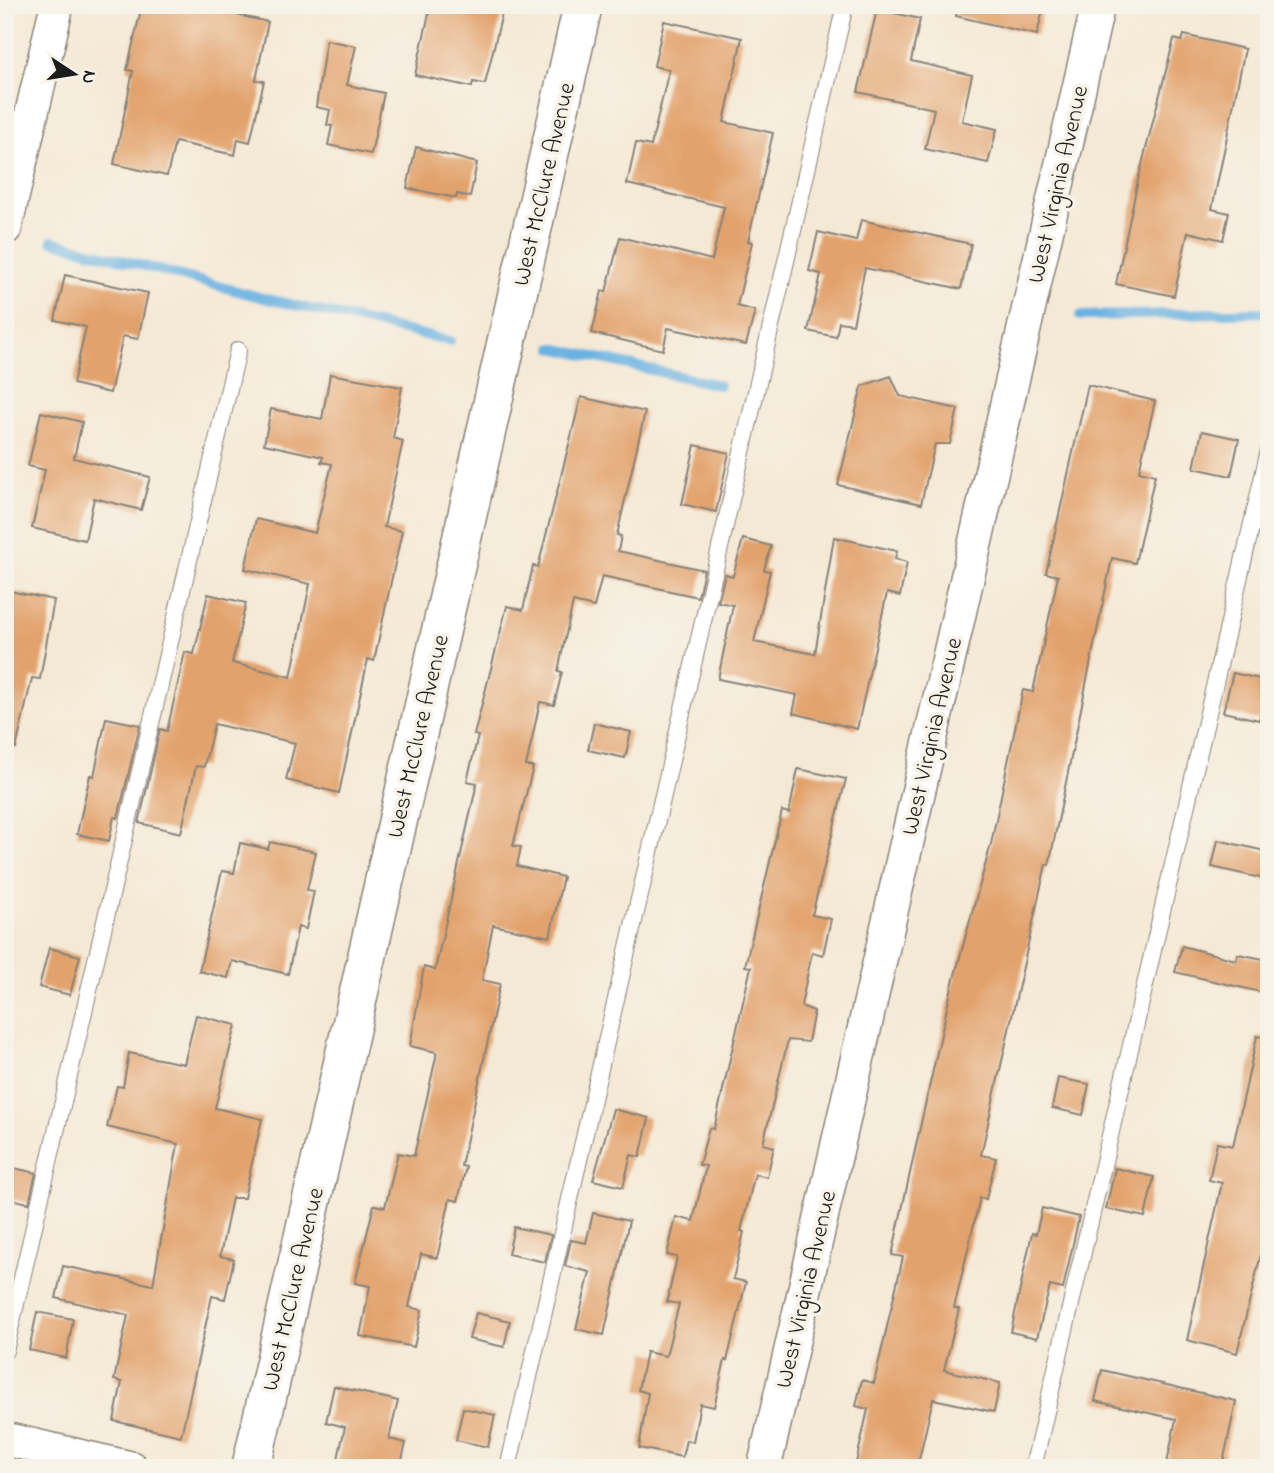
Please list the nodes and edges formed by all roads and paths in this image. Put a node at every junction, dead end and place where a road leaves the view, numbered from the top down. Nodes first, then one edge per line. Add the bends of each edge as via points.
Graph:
1 (57, 5) edge
2 (583, 5) edge
3 (845, 5) edge
4 (1098, 5) edge
5 (5, 229) edge
6 (238, 350) dead end
7 (1269, 450) edge
8 (5, 1351) edge
9 (5, 1440) edge
10 (131, 1468) edge
11 (251, 1468) edge
12 (508, 1468) edge
13 (764, 1468) edge
14 (1033, 1468) edge

1 - 5 street
2 - 11 street, West McClure Avenue
3 - 12 lane
4 - 13 street, West Virginia Avenue
6 - 8 lane
7 - 14 lane
9 - 10 street

